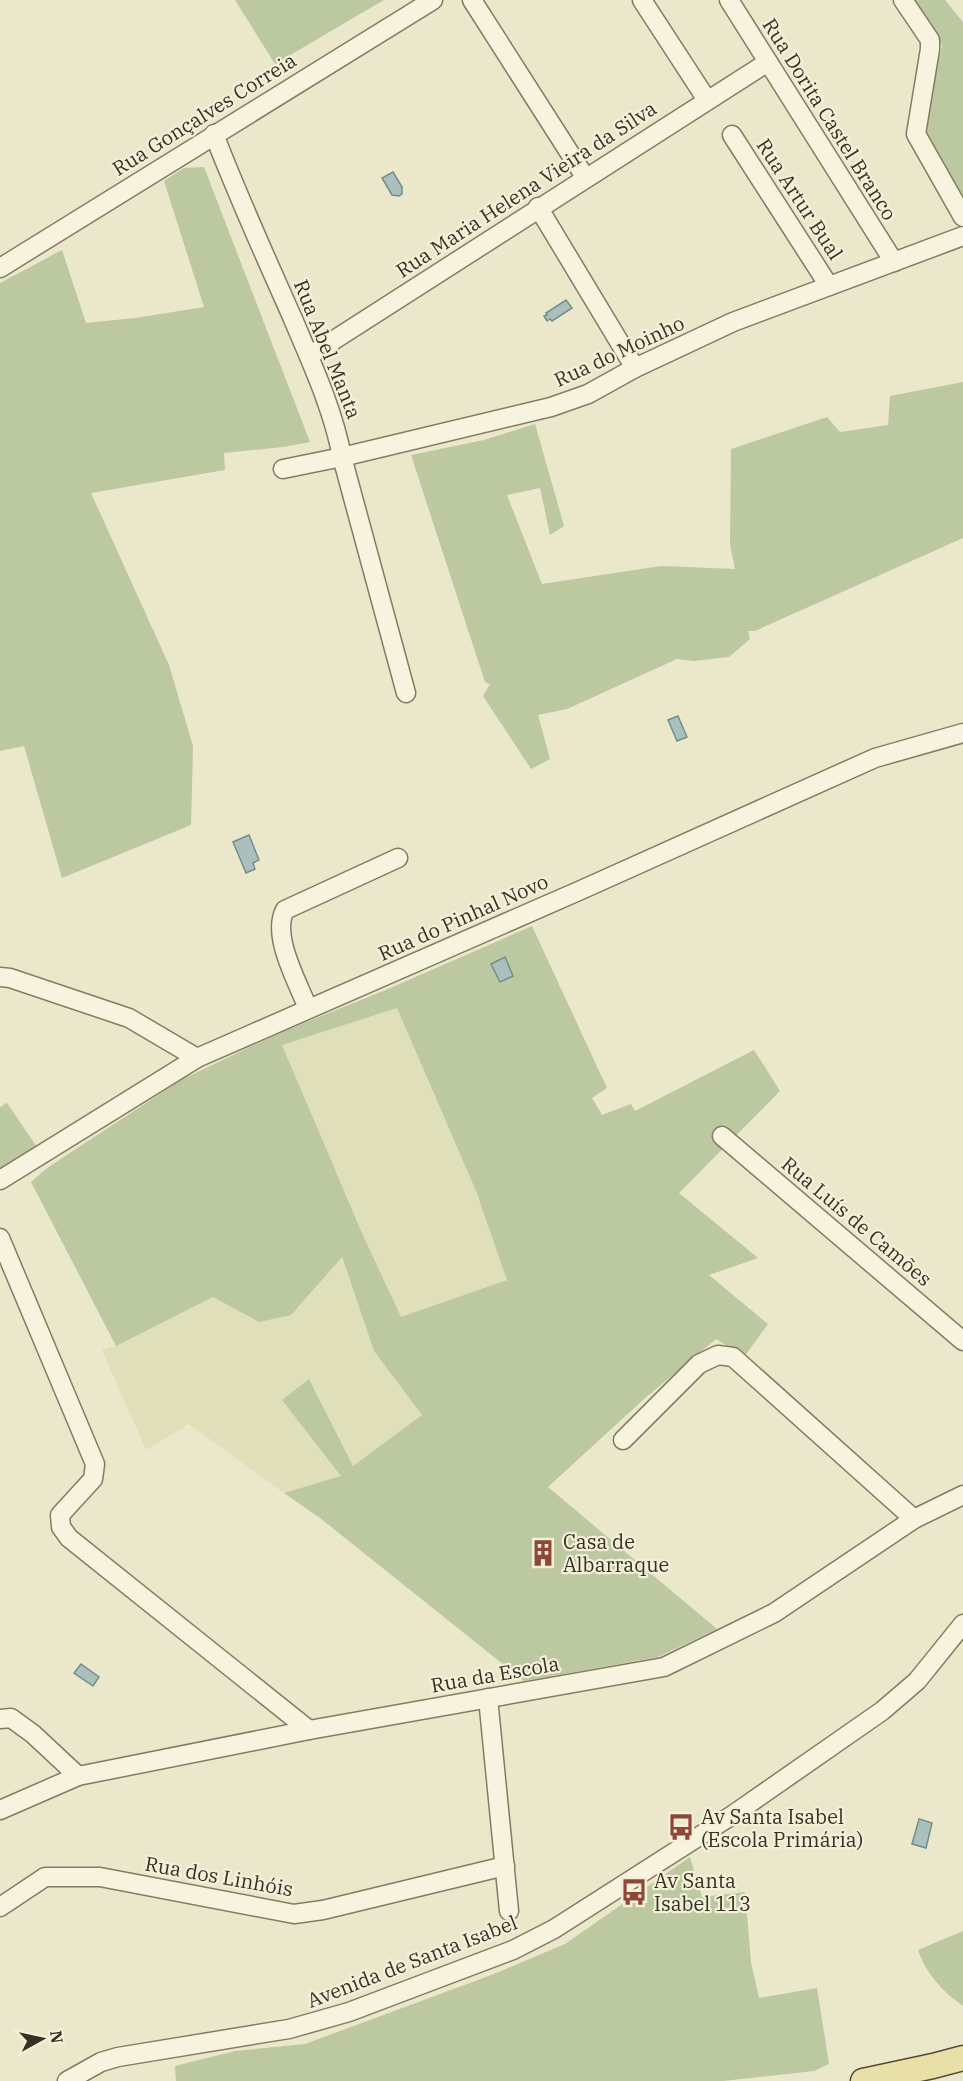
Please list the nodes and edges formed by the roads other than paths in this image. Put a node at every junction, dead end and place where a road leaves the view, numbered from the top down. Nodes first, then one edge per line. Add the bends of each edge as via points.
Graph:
1 (433, 0) edge
2 (472, 0) edge
3 (642, 0) edge
4 (729, 0) edge
5 (903, 0) edge
6 (768, 62) junction
7 (707, 100) junction
8 (214, 134) junction
9 (732, 135) dead end
10 (585, 177) junction
11 (538, 207) junction
12 (963, 217) edge
13 (963, 236) edge
14 (894, 261) junction
15 (0, 268) edge
16 (829, 286) junction
17 (309, 356) junction
18 (636, 368) junction
19 (342, 457) junction
20 (283, 469) dead end
21 (406, 693) dead end
22 (963, 733) edge
23 (398, 858) dead end
24 (0, 977) edge
25 (308, 1009) junction
26 (196, 1058) junction
27 (722, 1136) dead end
28 (0, 1180) edge
29 (0, 1238) edge
30 (963, 1341) edge
31 (623, 1440) dead end
32 (963, 1495) edge
33 (914, 1519) junction
34 (963, 1624) edge
35 (488, 1698) junction
36 (0, 1719) edge
37 (309, 1730) junction
38 (78, 1776) junction
39 (0, 1810) edge
40 (505, 1866) junction
41 (0, 1907) edge
42 (509, 1911) dead end
43 (963, 2058) edge
44 (67, 2081) edge
45 (862, 2081) edge

1 - 8 street, Rua Gonçalves Correia
2 - 10 street
3 - 7 street
4 - 6 street, Rua Dorita Castel Branco
5 - 12 street via 930,40 916,134
6 - 7 street, Rua Maria Helena Vieira da Silva
6 - 14 street, Rua Dorita Castel Branco
7 - 10 street, Rua Maria Helena Vieira da Silva
8 - 15 street, Rua Gonçalves Correia
8 - 17 street, Rua Abel Manta
9 - 16 street, Rua Artur Bual
10 - 11 street, Rua Maria Helena Vieira da Silva
11 - 17 street, Rua Maria Helena Vieira da Silva
11 - 18 street
13 - 14 street, Rua do Moinho
14 - 16 street, Rua do Moinho
16 - 18 street, Rua do Moinho via 733,322
17 - 19 street, Rua Abel Manta via 336,427
18 - 19 street, Rua do Moinho via 588,394 551,407
19 - 20 street, Rua do Moinho
19 - 21 street, Rua Abel Manta
22 - 25 street, Rua do Pinhal Novo via 875,758
23 - 25 street via 285,909 280,920 281,938
24 - 26 street via 129,1018
25 - 26 street, Rua do Pinhal Novo
26 - 28 street, Rua do Pinhal Novo
27 - 30 street, Rua Luís de Camões
29 - 37 street via 95,1464 93,1479 60,1515 61,1527 69,1538
31 - 33 street via 699,1364 718,1355 733,1357
32 - 33 street, Rua da Escola
33 - 35 street, Rua da Escola via 774,1613 663,1667
34 - 44 street, Avenida de Santa Isabel via 916,1681 882,1711 734,1814 554,1929 513,1950 349,2012 289,2029 118,2056
35 - 37 street, Rua da Escola
35 - 40 street
36 - 38 street via 11,1718 33,1734
37 - 38 street, Rua da Escola
38 - 39 street, Rua da Escola
40 - 41 street, Rua dos Linhóis via 294,1914 100,1877 45,1877
40 - 42 street
43 - 45 main road

